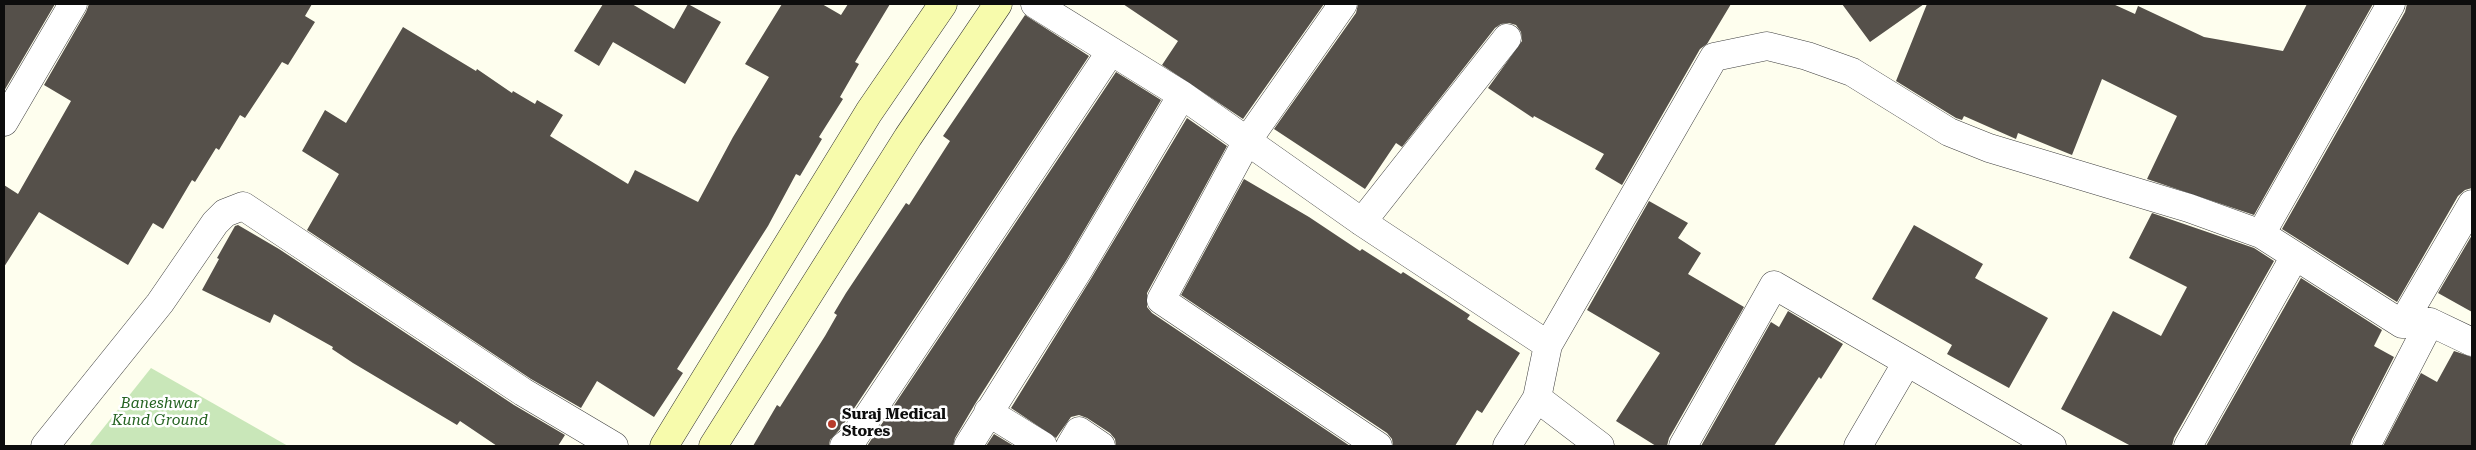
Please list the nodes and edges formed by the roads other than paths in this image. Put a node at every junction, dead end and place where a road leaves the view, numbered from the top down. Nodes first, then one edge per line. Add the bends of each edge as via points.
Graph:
1 (73, 4) edge
2 (943, 4) edge
3 (998, 4) edge
4 (1035, 4) edge
5 (1343, 4) edge
6 (2391, 4) edge
7 (1507, 38) dead end
8 (1111, 51) junction
9 (1182, 95) junction
10 (4, 122) edge
11 (1248, 141) junction
12 (2472, 204) edge
13 (1362, 222) junction
14 (2261, 234) junction
15 (2295, 256) junction
16 (2430, 322) junction
17 (2402, 324) junction
18 (2472, 342) edge
19 (1548, 345) junction
20 (1907, 362) junction
21 (1537, 398) junction
22 (988, 412) junction
23 (45, 446) edge
24 (614, 446) edge
25 (664, 446) edge
26 (713, 446) edge
27 (844, 446) edge
28 (968, 446) edge
29 (1043, 446) edge
30 (1070, 446) edge
31 (1101, 446) edge
32 (1378, 446) edge
33 (1507, 446) edge
34 (1600, 446) edge
35 (1684, 446) edge
36 (1858, 446) edge
37 (2052, 446) edge
38 (2188, 446) edge
39 (2366, 446) edge

1 - 10 street
2 - 25 street via 870,112
3 - 26 street via 908,137
4 - 8 street
5 - 11 street
6 - 14 street
7 - 13 street
8 - 9 street
8 - 27 street via 853,439
9 - 11 street
9 - 22 street via 1079,270
11 - 13 street
11 - 32 street via 1161,300
12 - 17 street
13 - 19 street
14 - 15 street
14 - 19 street via 1989,148 1949,132 1852,72 1767,46 1714,57
15 - 17 street
15 - 38 street
16 - 17 street
16 - 18 street
16 - 39 street
19 - 21 street
20 - 35 street via 1774,285
20 - 36 street
20 - 37 street
21 - 33 street
21 - 34 street
22 - 28 street
22 - 29 street
23 - 24 street via 160,303 215,223 225,213 243,206 523,392
30 - 31 street via 1079,431

